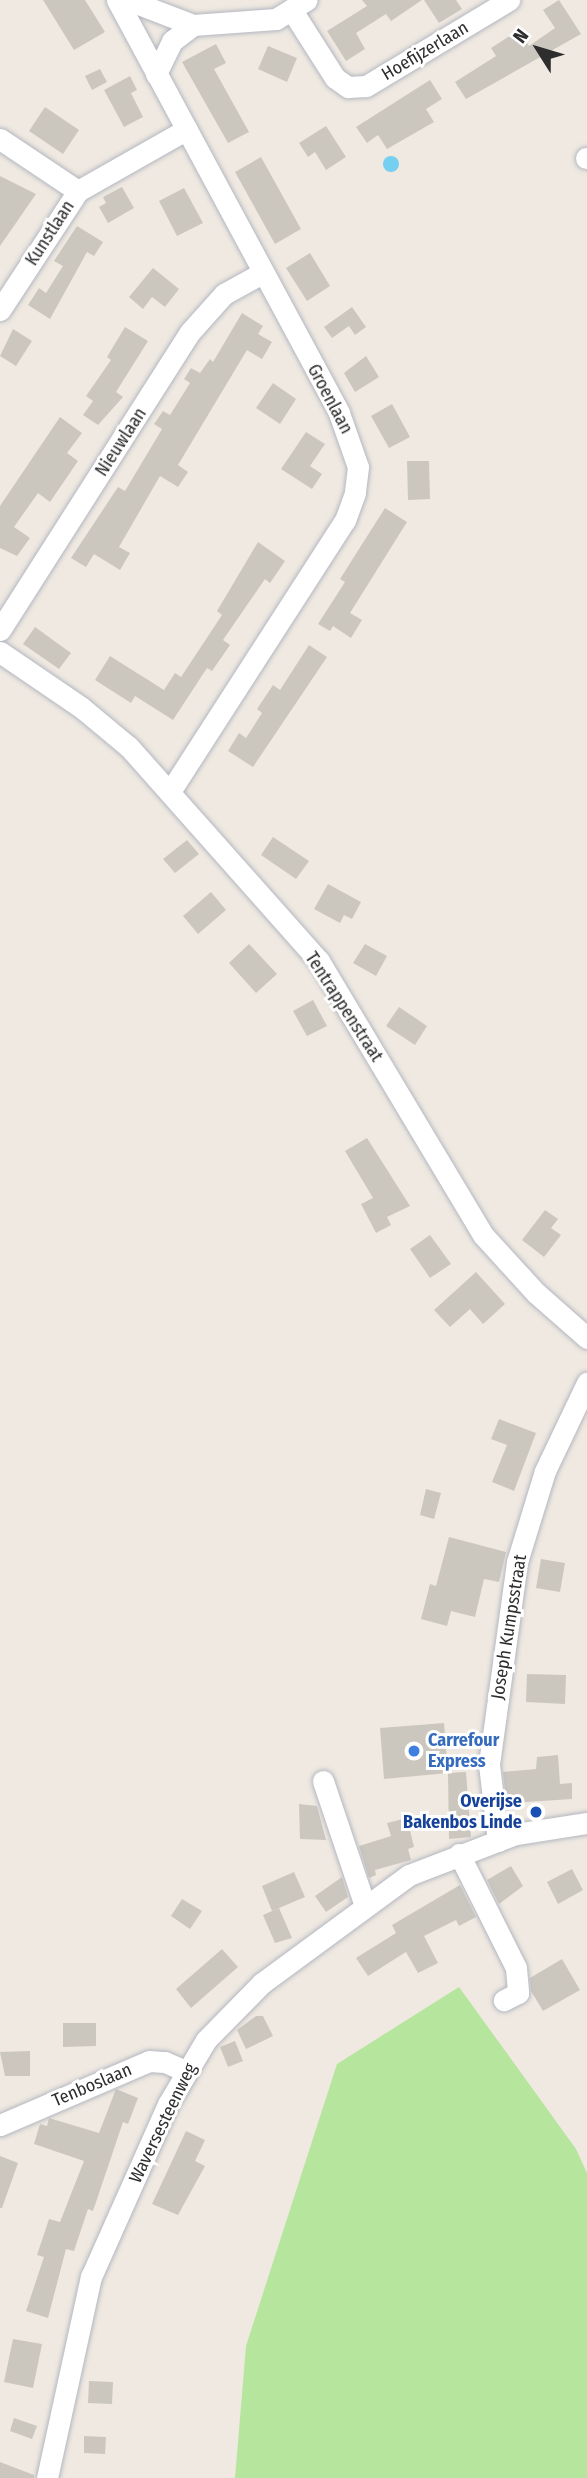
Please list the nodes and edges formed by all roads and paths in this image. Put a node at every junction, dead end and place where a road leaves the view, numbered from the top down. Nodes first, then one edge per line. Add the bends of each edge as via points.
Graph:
1 (117, 0) edge
2 (128, 0) edge
3 (509, 0) edge
4 (300, 6) edge
5 (193, 25) junction
6 (156, 74) junction
7 (187, 129) junction
8 (0, 139) edge
9 (78, 191) junction
10 (262, 273) junction
11 (0, 310) edge
12 (0, 630) edge
13 (0, 652) edge
14 (170, 792) junction
15 (587, 1338) edge
16 (587, 1383) edge
17 (323, 1782) dead end
18 (587, 1823) edge
19 (498, 1842) junction
20 (459, 1854) junction
21 (365, 1906) junction
22 (504, 2000) dead end
23 (185, 2071) junction
24 (0, 2125) edge
25 (47, 2478) edge

1 - 6 street, Groenlaan
2 - 5 street
3 - 4 street, Hoefijzerlaan via 366,86 348,87 335,78
4 - 5 street via 276,19
5 - 6 street via 172,41
6 - 7 street, Groenlaan
7 - 9 street, Kunstlaan
7 - 10 street, Groenlaan
8 - 9 street
9 - 11 street, Kunstlaan
10 - 12 street, Nieuwlaan via 224,294 205,312
10 - 14 street, Groenlaan via 352,440 358,467 355,494 345,520
13 - 14 street, Tentrappenstraat via 106,727
14 - 15 street, Tentrappenstraat via 319,961 483,1235 536,1293
16 - 19 street, Joseph Kumpsstraat via 545,1471 517,1562 489,1764
17 - 21 street
18 - 19 street, Waversesteenweg via 536,1830
19 - 20 street, Waversesteenweg
20 - 21 street, Waversesteenweg via 409,1875
20 - 22 street via 516,1968 518,1993
21 - 23 street, Waversesteenweg via 232,2009
23 - 24 street, Tenboslaan via 149,2061
23 - 25 street, Waversesteenweg via 91,2277

